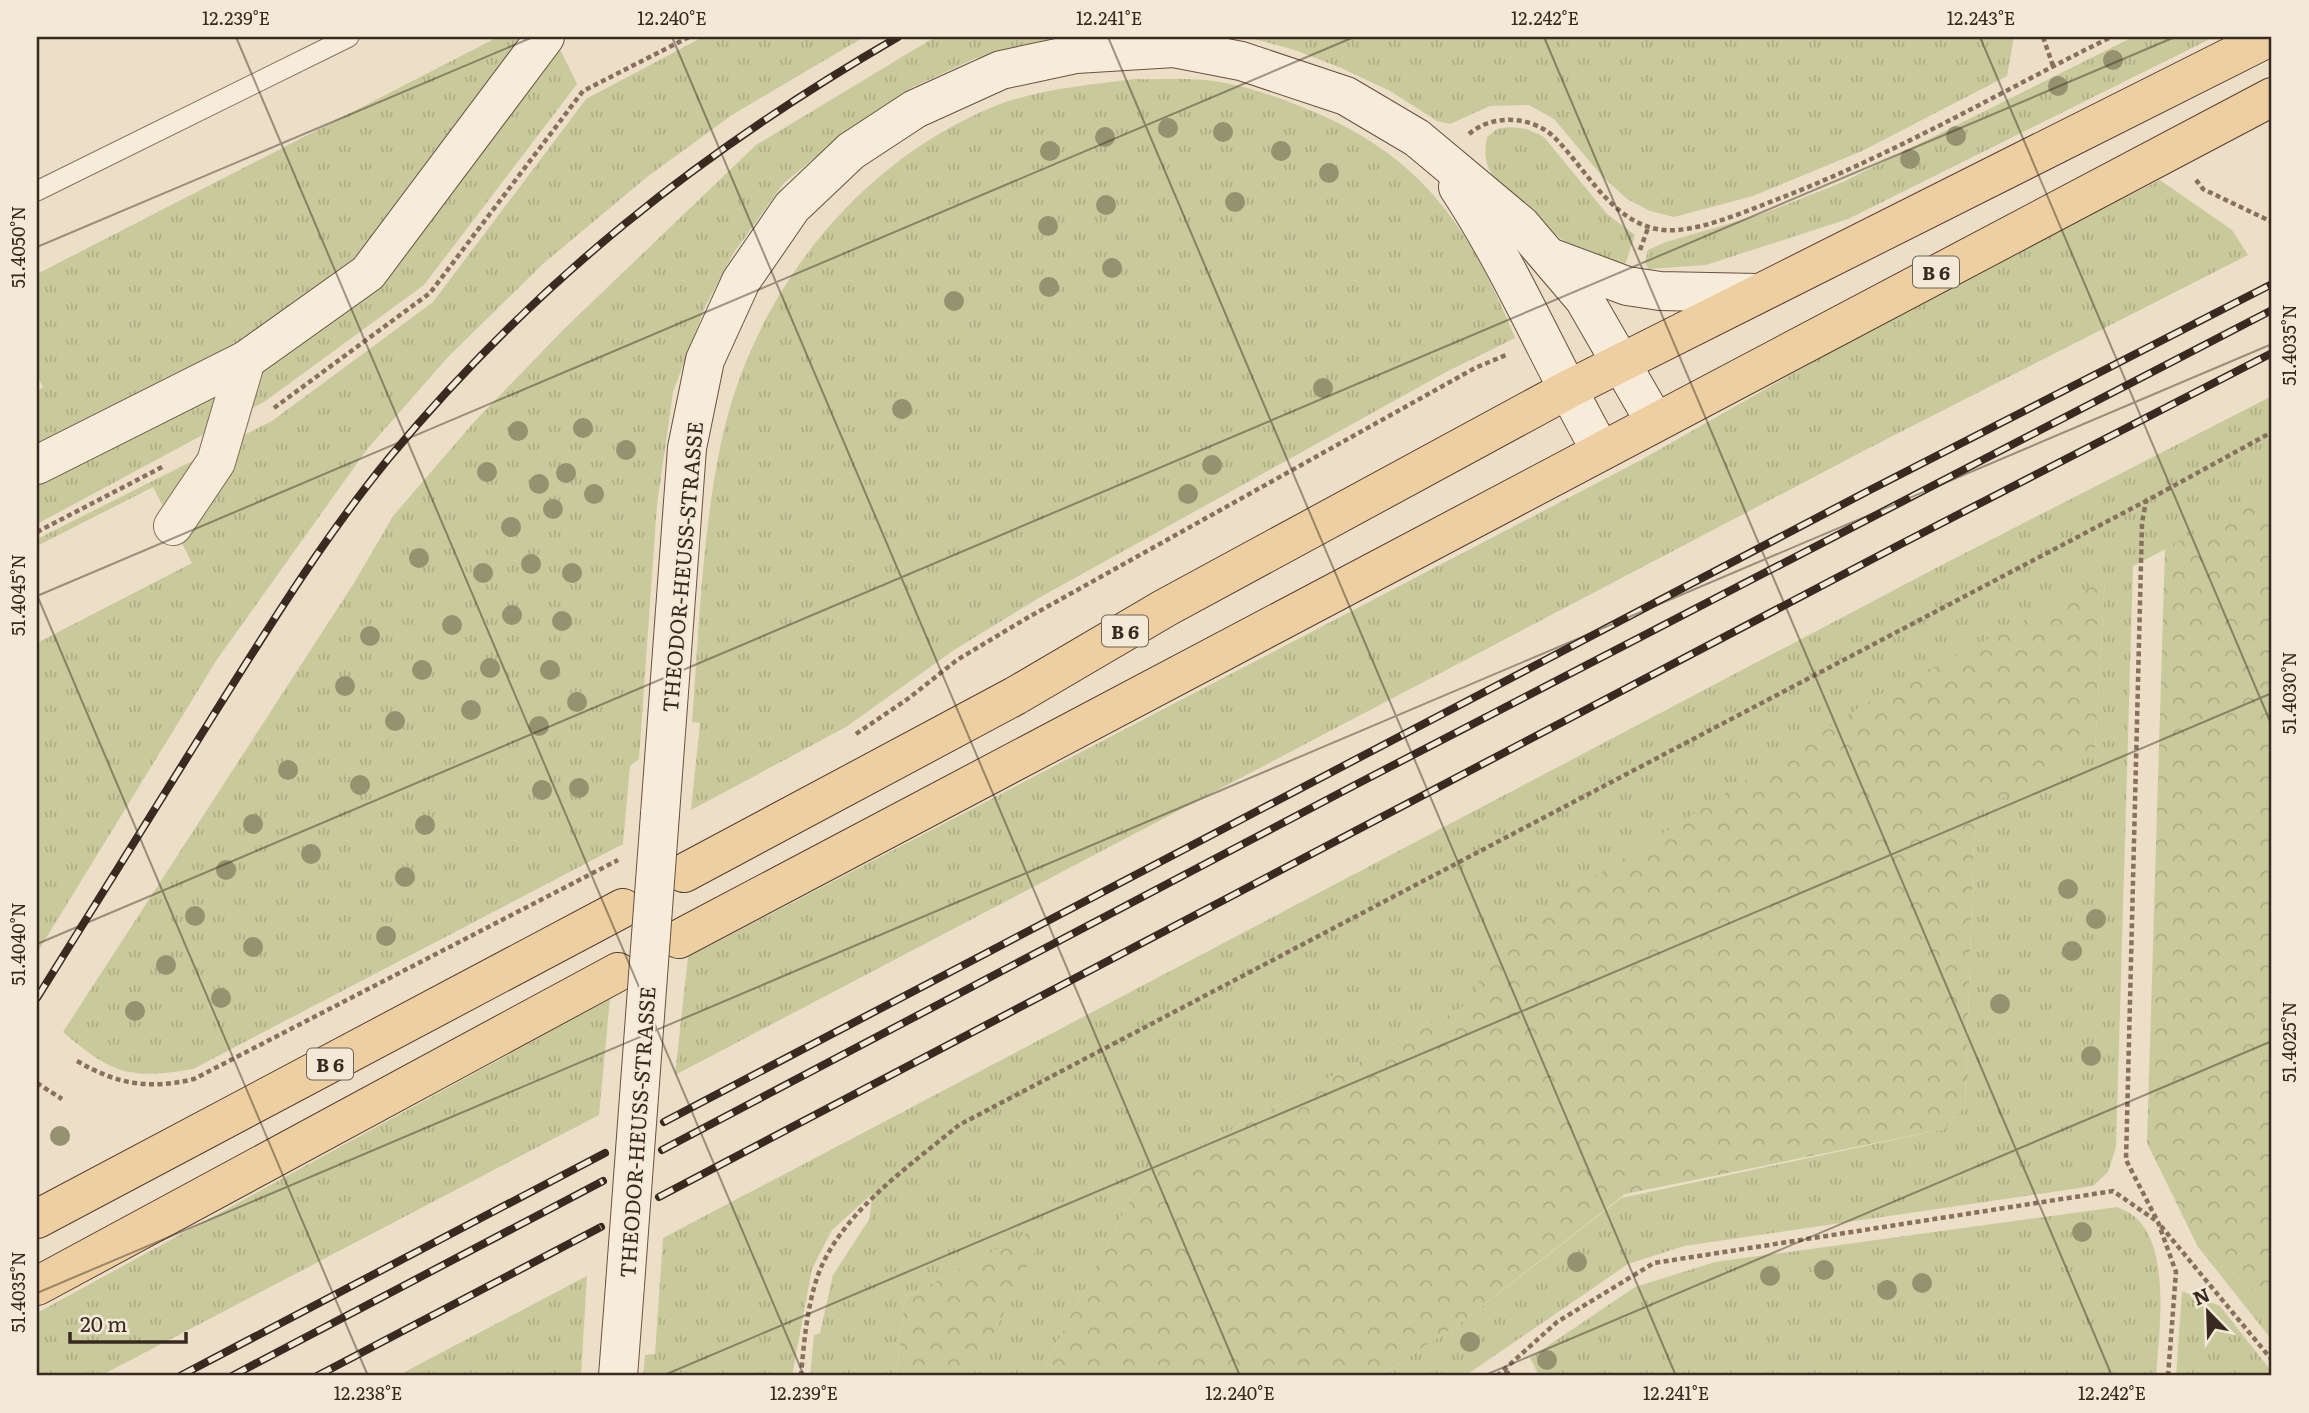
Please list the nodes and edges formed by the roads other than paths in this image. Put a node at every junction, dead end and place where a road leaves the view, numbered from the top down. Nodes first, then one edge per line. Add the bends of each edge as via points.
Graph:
1 (349, 37) edge
2 (545, 37) edge
3 (2270, 37) edge
4 (2272, 97) edge
5 (1440, 159) junction
6 (37, 191) edge
7 (1548, 256) junction
8 (1758, 293) junction
9 (246, 360) junction
10 (1621, 362) junction
11 (1567, 390) junction
12 (1655, 422) junction
13 (1601, 451) junction
14 (37, 465) edge
15 (173, 526) dead end
16 (684, 873) dead end
17 (623, 908) dead end
18 (679, 939) dead end
19 (618, 972) dead end
20 (37, 1219) edge
21 (37, 1286) edge
22 (618, 1376) edge

1 - 6 lane
2 - 9 street via 368,273
3 - 8 main road, B 6
4 - 12 main road, B 6
5 - 7 street, THEODOR-HEUSS-STRASSE via 1521,225
5 - 11 street, THEODOR-HEUSS-STRASSE via 1483,225
5 - 22 street, THEODOR-HEUSS-STRASSE, bridge via 1417,138 1346,96 1241,61 1174,48 1076,54 1001,70 915,108 851,151 785,217 741,281 705,360 687,448
7 - 8 street via 1627,286
7 - 10 street, THEODOR-HEUSS-STRASSE via 1584,299
8 - 10 main road, B 6
9 - 14 street
9 - 15 street via 216,462
10 - 11 main road, B 6
10 - 12 street, THEODOR-HEUSS-STRASSE
11 - 13 street, THEODOR-HEUSS-STRASSE
11 - 16 main road, B 6 via 1165,608 1015,696
12 - 13 main road, B 6
13 - 18 main road, B 6
17 - 20 main road, B 6
19 - 21 main road, B 6

